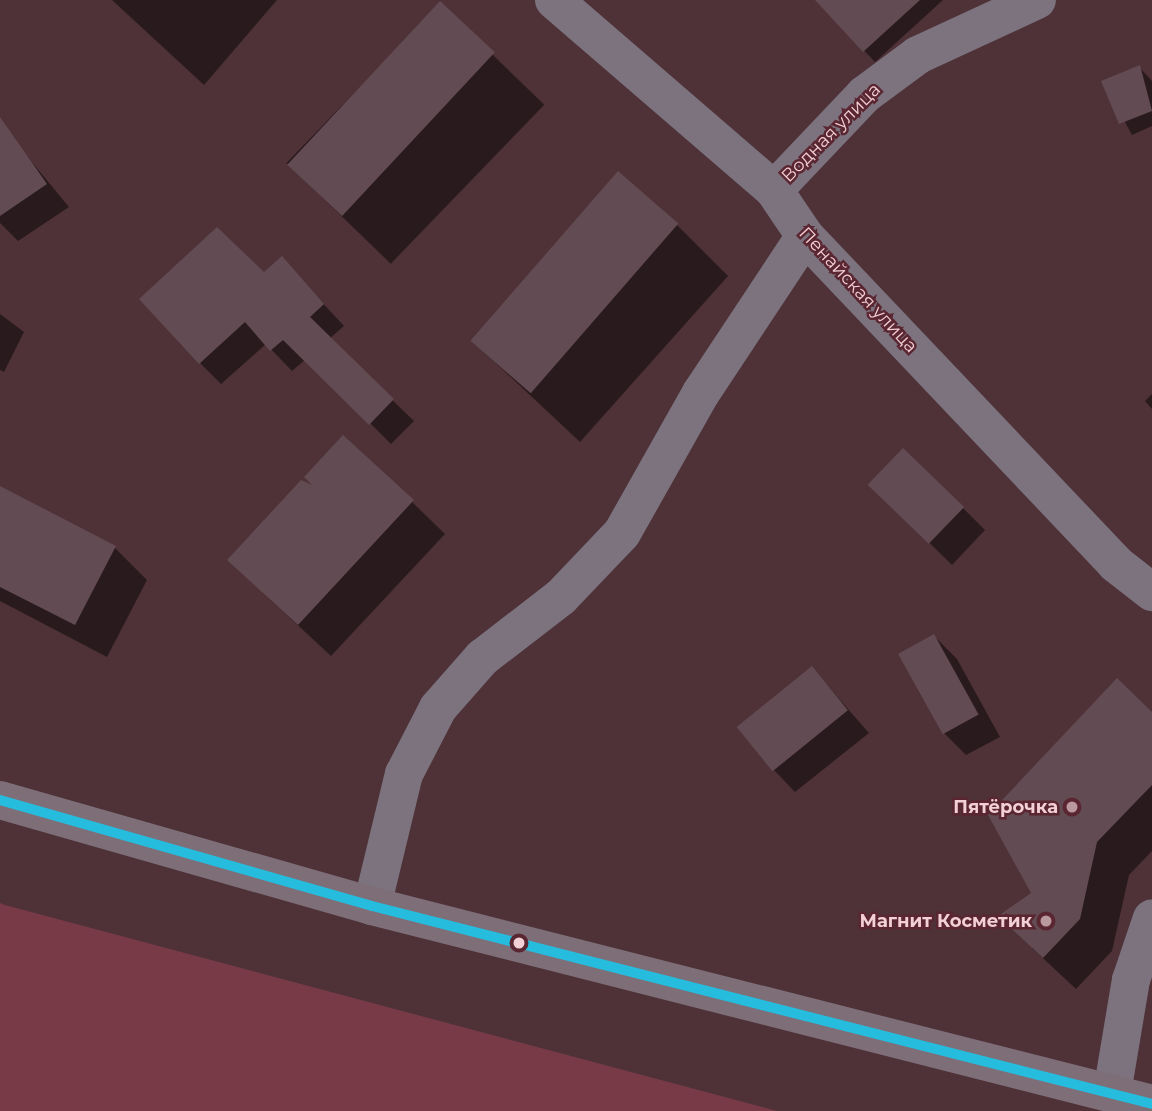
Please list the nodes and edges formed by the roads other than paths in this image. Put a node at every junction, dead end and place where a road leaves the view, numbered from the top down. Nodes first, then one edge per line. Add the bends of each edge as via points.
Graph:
1 (554, 0) edge
2 (1038, 0) edge
3 (774, 190) junction
4 (805, 236) junction
5 (1152, 592) edge
6 (0, 800) edge
7 (372, 906) junction
8 (1152, 918) edge
9 (1112, 1093) junction
10 (1152, 1104) edge

1 - 3 street, Пенайская улица
2 - 3 street, Водная улица via 918,54 864,95
3 - 4 street, Пенайская улица
4 - 5 street, Пенайская улица via 1116,564
4 - 7 street via 701,393 622,533 561,597 482,658 438,708 404,774
6 - 7 highway
7 - 9 highway
8 - 9 street via 1131,980
9 - 10 highway

